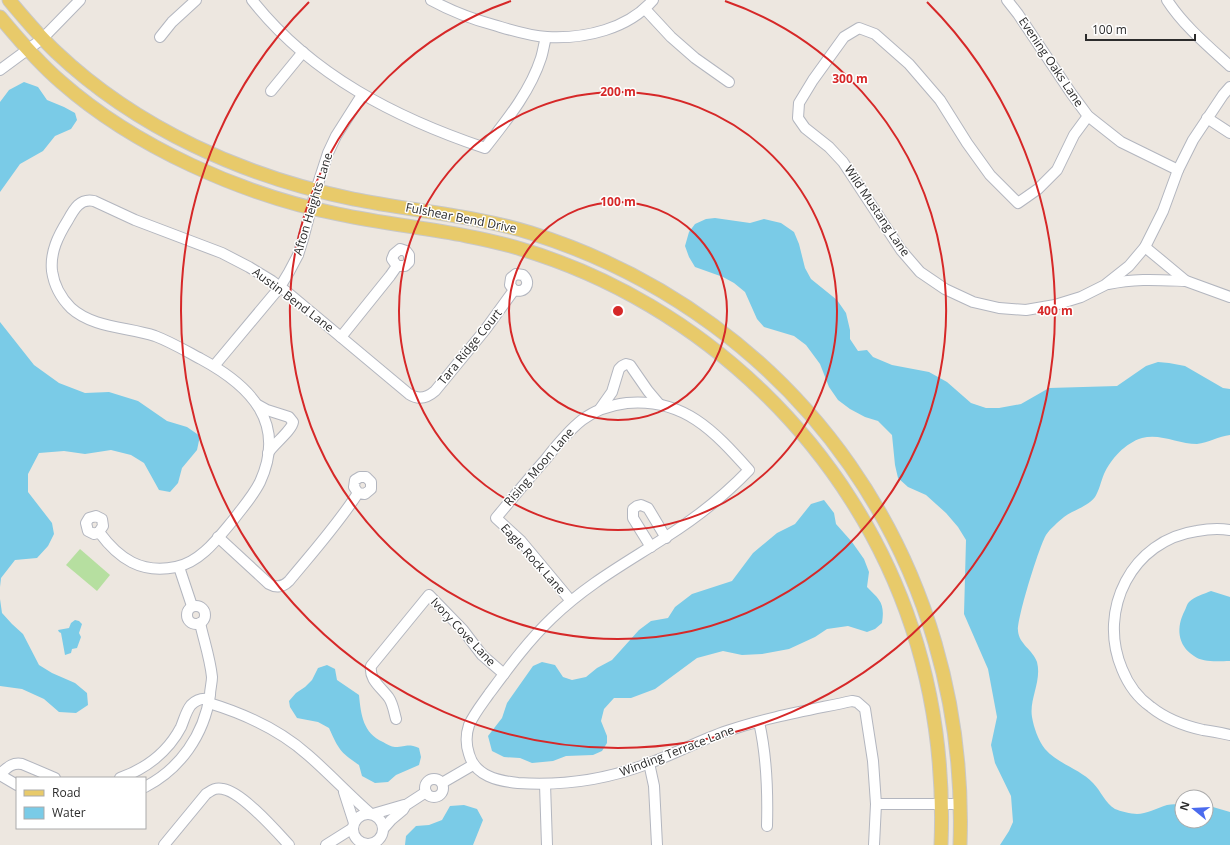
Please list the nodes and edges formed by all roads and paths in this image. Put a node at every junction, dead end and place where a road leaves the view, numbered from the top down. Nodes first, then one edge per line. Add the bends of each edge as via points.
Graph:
1 (9, 0) edge
2 (80, 0) edge
3 (196, 0) edge
4 (252, 0) edge
5 (432, 0) edge
6 (653, 0) edge
7 (1008, 0) edge
8 (1167, 0) edge
9 (645, 9) junction
10 (0, 17) edge
11 (160, 37) dead end
12 (546, 37) junction
13 (42, 39) junction
14 (28, 50) junction
15 (304, 52) junction
16 (1230, 66) edge
17 (0, 70) edge
18 (729, 82) dead end
19 (1230, 87) edge
20 (271, 91) dead end
21 (362, 95) junction
22 (1088, 116) junction
23 (1207, 118) junction
24 (1230, 133) edge
25 (1178, 170) junction
26 (316, 190) junction
27 (311, 208) junction
28 (530, 233) junction
29 (1145, 247) junction
30 (525, 250) junction
31 (397, 266) dead end
32 (1186, 281) junction
33 (1105, 285) junction
34 (280, 287) junction
35 (514, 290) dead end
36 (1230, 297) edge
37 (341, 337) junction
38 (761, 365) junction
39 (214, 366) junction
40 (749, 378) junction
41 (422, 398) joint
42 (659, 404) junction
43 (258, 405) junction
44 (600, 409) junction
45 (268, 453) junction
46 (358, 493) dead end
47 (496, 518) joint
48 (1230, 530) edge
49 (100, 532) dead end
50 (218, 537) junction
51 (666, 538) junction
52 (651, 547) junction
53 (899, 548) junction
54 (882, 556) junction
55 (179, 567) junction
56 (274, 586) junction
57 (272, 597) dead end
58 (571, 601) junction
59 (504, 674) junction
60 (209, 703) junction
61 (396, 719) dead end
62 (759, 722) junction
63 (1230, 735) edge
64 (649, 763) junction
65 (473, 765) junction
66 (0, 775) edge
67 (53, 777) edge
68 (122, 777) edge
69 (16, 784) edge
70 (545, 784) junction
71 (146, 786) edge
72 (342, 788) junction
73 (876, 804) junction
74 (942, 804) junction
75 (961, 804) junction
76 (406, 805) junction
77 (372, 814) junction
78 (354, 825) junction
79 (767, 826) dead end
80 (382, 837) edge
81 (365, 844) edge
82 (164, 845) edge
83 (290, 845) edge
84 (326, 845) edge
85 (547, 845) edge
86 (657, 845) edge
87 (874, 845) edge
88 (941, 845) edge
89 (960, 845) edge

1 - 13 main road, Fulshear Bend Drive
2 - 13 street
3 - 11 street
4 - 15 street via 277,28
5 - 12 street via 481,21
6 - 9 street
7 - 22 street, Evening Oaks Lane
8 - 16 street via 1204,43
9 - 12 street via 632,19 599,32
9 - 18 street via 694,58
10 - 14 main road, Fulshear Bend Drive
12 - 21 street via 533,77 513,111 485,148 422,125
13 - 14 street
13 - 26 main road, Fulshear Bend Drive via 99,88 162,129 226,160
14 - 17 street
14 - 27 main road, Fulshear Bend Drive via 62,84 84,101 153,145 223,179
15 - 20 street
15 - 21 street
19 - 23 street, Wild Mustang Lane
21 - 26 street, Afton Heights Lane via 336,136
22 - 25 street, Evening Oaks Lane via 1121,142
22 - 33 street, Wild Mustang Lane via 1074,135 1057,170 1038,189 1018,203 990,175 940,100 909,64 875,34 859,28 844,37 813,80 799,103 797,112 805,128 844,162 901,250 920,272 945,289 973,302 999,308 1026,310 1081,297
23 - 24 street
23 - 25 street, Wild Mustang Lane
25 - 29 street, Wild Mustang Lane via 1163,211
26 - 27 street, Afton Heights Lane
26 - 28 main road, Fulshear Bend Drive via 352,199 474,218
27 - 30 main road, Fulshear Bend Drive via 472,237
27 - 34 street, Afton Heights Lane via 298,255
28 - 30 main road
28 - 38 main road, Fulshear Bend Drive via 592,255 648,283 707,321
29 - 32 street
29 - 33 street, Wild Mustang Lane via 1129,266
30 - 40 main road, Fulshear Bend Drive via 585,272 648,304 705,342
31 - 37 street
32 - 33 street, Wild Mustang Lane via 1125,280
32 - 36 street
34 - 37 street, Austin Bend Lane
34 - 39 street, Afton Heights Lane
34 - 39 street, Austin Bend Lane via 222,252 141,223 94,201 83,202 76,207 60,233 53,254 54,278 67,304 89,320 155,337
35 - 41 street, Tara Ridge Court via 489,326 435,391
37 - 41 street, Austin Bend Lane via 409,394
38 - 40 main road
38 - 53 main road, Fulshear Bend Drive via 811,415 842,454 874,502
39 - 43 street via 240,384
40 - 54 main road, Fulshear Bend Drive via 790,418 819,454 862,517
42 - 44 street, Rising Moon Lane via 619,404
42 - 44 street via 630,365 626,364 619,369 612,392
42 - 51 street, Rising Moon Lane via 692,417 709,428 749,470 715,502
43 - 45 street via 267,428
43 - 45 street via 289,417 292,422 290,429
44 - 47 street, Rising Moon Lane via 569,431
45 - 50 street via 258,486
46 - 56 street via 289,581 283,586
47 - 58 street, Eagle Rock Lane via 521,541
48 - 63 street via 1208,529 1190,532 1172,538 1153,549 1127,578 1118,596 1113,618 1118,659 1125,677 1150,707 1167,718 1185,725
49 - 55 street via 114,550 131,562 156,569
50 - 55 street via 203,553
50 - 56 street via 267,583
51 - 52 street
51 - 52 street via 648,508 637,506 633,510 633,518
52 - 58 street via 604,576
53 - 54 main road
53 - 75 main road, Fulshear Bend Drive via 927,615 947,685 956,741
54 - 74 main road, Fulshear Bend Drive via 912,626 927,684 936,736
55 - 60 street via 192,606 200,607 204,611 204,618 200,623 210,661 212,679
56 - 57 street
58 - 59 street via 532,638
59 - 61 street, Ivory Cove Lane via 482,655 463,630 429,595 371,666 371,676 389,698
59 - 65 street via 469,727 467,743
60 - 68 street via 208,699 203,698 196,701 171,742 158,756 139,770
60 - 71 street via 195,739 184,755 169,772
60 - 72 street via 231,709 271,729 308,754
62 - 64 street, Winding Terrace Lane via 727,731
62 - 73 street, Winding Terrace Lane via 852,701 862,705 867,714
62 - 79 street via 768,776
64 - 70 street, Winding Terrace Lane via 596,779
64 - 86 street via 654,786
65 - 70 street, Winding Terrace Lane via 490,778
65 - 76 street via 442,783 436,779 431,780 426,786 426,792
66 - 67 street via 12,764 17,763
66 - 69 street
70 - 85 street
72 - 77 street
72 - 78 street
73 - 74 street
73 - 87 street
74 - 75 street
74 - 88 main road, Fulshear Bend Drive
75 - 89 main road, Fulshear Bend Drive
76 - 77 street
76 - 80 street via 391,820
77 - 78 street via 361,816
77 - 80 street via 380,819
78 - 81 street via 356,837
78 - 84 street
80 - 81 street via 373,843
82 - 83 street via 206,794 217,788 229,790 238,796 274,827

